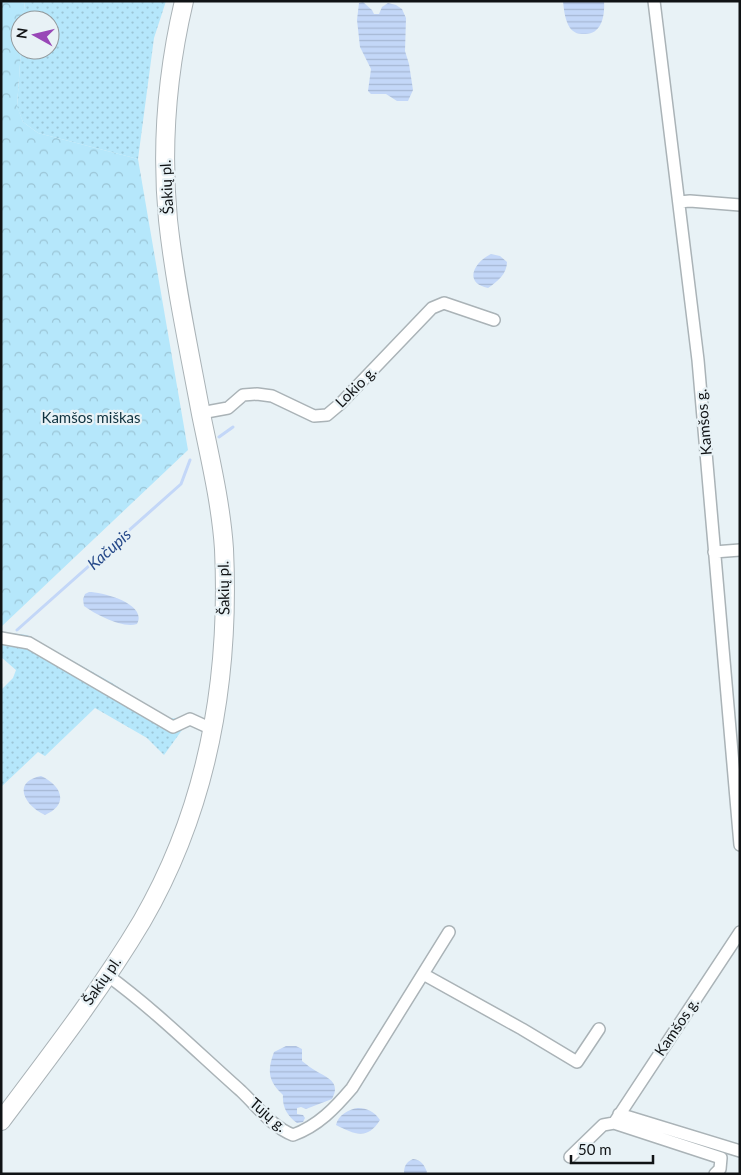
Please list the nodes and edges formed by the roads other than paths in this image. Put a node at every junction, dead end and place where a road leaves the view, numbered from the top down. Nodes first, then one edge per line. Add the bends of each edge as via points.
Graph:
1 (184, 1) edge
2 (654, 1) edge
3 (679, 202) junction
4 (740, 205) edge
5 (494, 320) dead end
6 (201, 413) junction
7 (740, 550) edge
8 (714, 552) junction
9 (1, 638) edge
10 (214, 730) junction
11 (740, 845) edge
12 (449, 932) dead end
13 (740, 932) edge
14 (423, 974) junction
15 (107, 975) junction
16 (599, 1029) dead end
17 (616, 1118) junction
18 (1, 1121) edge
19 (740, 1150) edge
20 (570, 1157) dead end
21 (715, 1174) edge

1 - 6 main road, Šakių pl. via 167,101 166,181 174,265
2 - 3 street, Kamšos g.
3 - 4 street
3 - 8 street, Kamšos g. via 698,360
5 - 6 street, Lokio g. via 444,303 432,308 327,415 314,416 272,396 257,394 243,395 228,408
6 - 10 main road, Šakių pl. via 224,546 223,659
7 - 8 street
8 - 11 street, Kamšos g.
9 - 10 street via 29,643 173,727 190,719
10 - 15 main road, Šakių pl. via 192,809 175,854 142,920
12 - 14 street, Tujų g.
13 - 17 street, Kamšos g.
14 - 15 street, Tujų g. via 352,1088 336,1108 308,1130 293,1135 280,1130 141,1000
14 - 16 street via 577,1062
15 - 18 main road, Šakių pl.
17 - 19 street
17 - 20 street via 603,1125
17 - 21 street via 721,1158 720,1169

